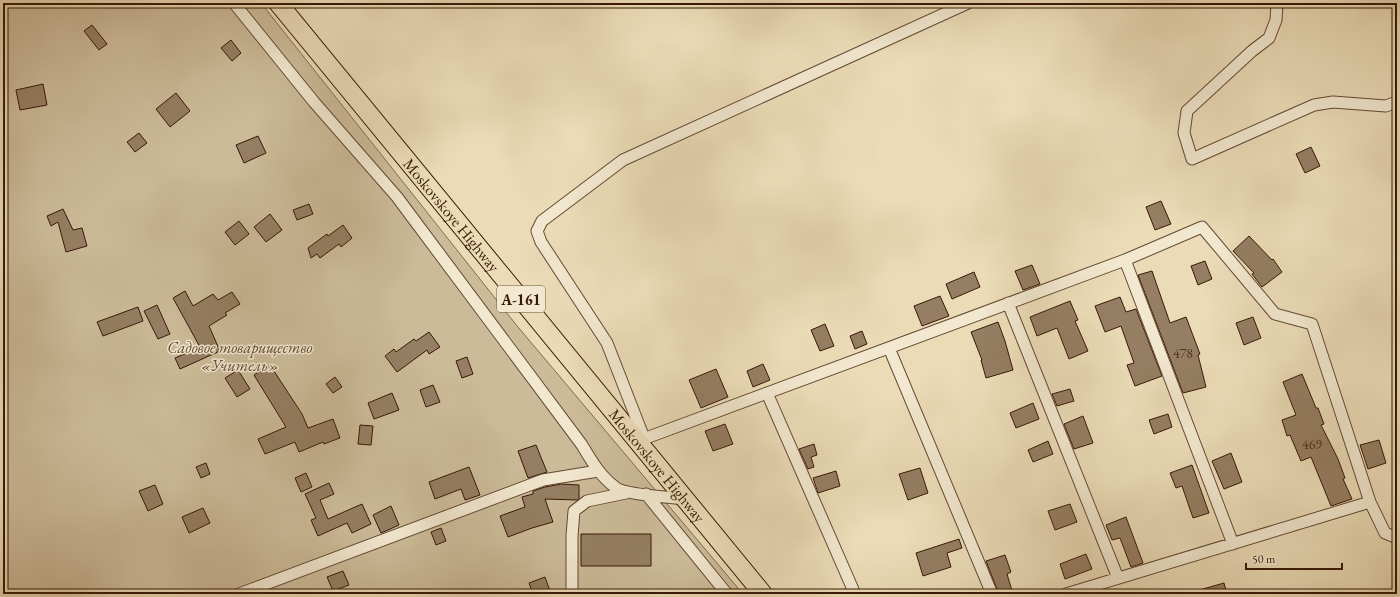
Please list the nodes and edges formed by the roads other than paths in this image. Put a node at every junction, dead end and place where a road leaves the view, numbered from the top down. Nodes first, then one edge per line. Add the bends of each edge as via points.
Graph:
1 (234, 3) edge
2 (278, 3) edge
3 (968, 3) edge
4 (1277, 3) edge
5 (1397, 102) edge
6 (1125, 260) junction
7 (1008, 303) junction
8 (889, 348) junction
9 (767, 393) junction
10 (641, 440) junction
11 (598, 471) junction
12 (628, 492) junction
13 (646, 494) junction
14 (685, 499) junction
15 (1370, 502) junction
16 (1397, 538) edge
17 (1233, 544) junction
18 (1118, 578) junction
19 (239, 594) edge
20 (572, 594) edge
21 (727, 594) edge
22 (763, 594) edge
23 (855, 594) edge
24 (992, 594) edge
25 (1066, 594) edge

1 - 11 street via 314,102 397,197
2 - 10 highway, Moskovskoye Highway / А-161
3 - 10 street via 623,160 542,221 537,231 541,242 607,343
4 - 5 street via 1276,20 1269,38 1187,111 1184,133 1192,158 1314,105 1333,102 1386,106
6 - 7 street
6 - 15 street via 1202,227 1275,314 1312,324
6 - 17 street
7 - 8 street
7 - 18 street
8 - 9 street
8 - 24 street
9 - 10 street
9 - 23 street
10 - 14 highway, Moskovskoye Highway / А-161
11 - 12 street via 616,488
11 - 19 street via 543,480
12 - 13 street
12 - 20 street via 587,501 574,510
13 - 14 street
13 - 21 street
14 - 22 highway, Moskovskoye Highway / А-161
15 - 16 street via 1385,533
15 - 17 street
17 - 18 street
18 - 25 street

